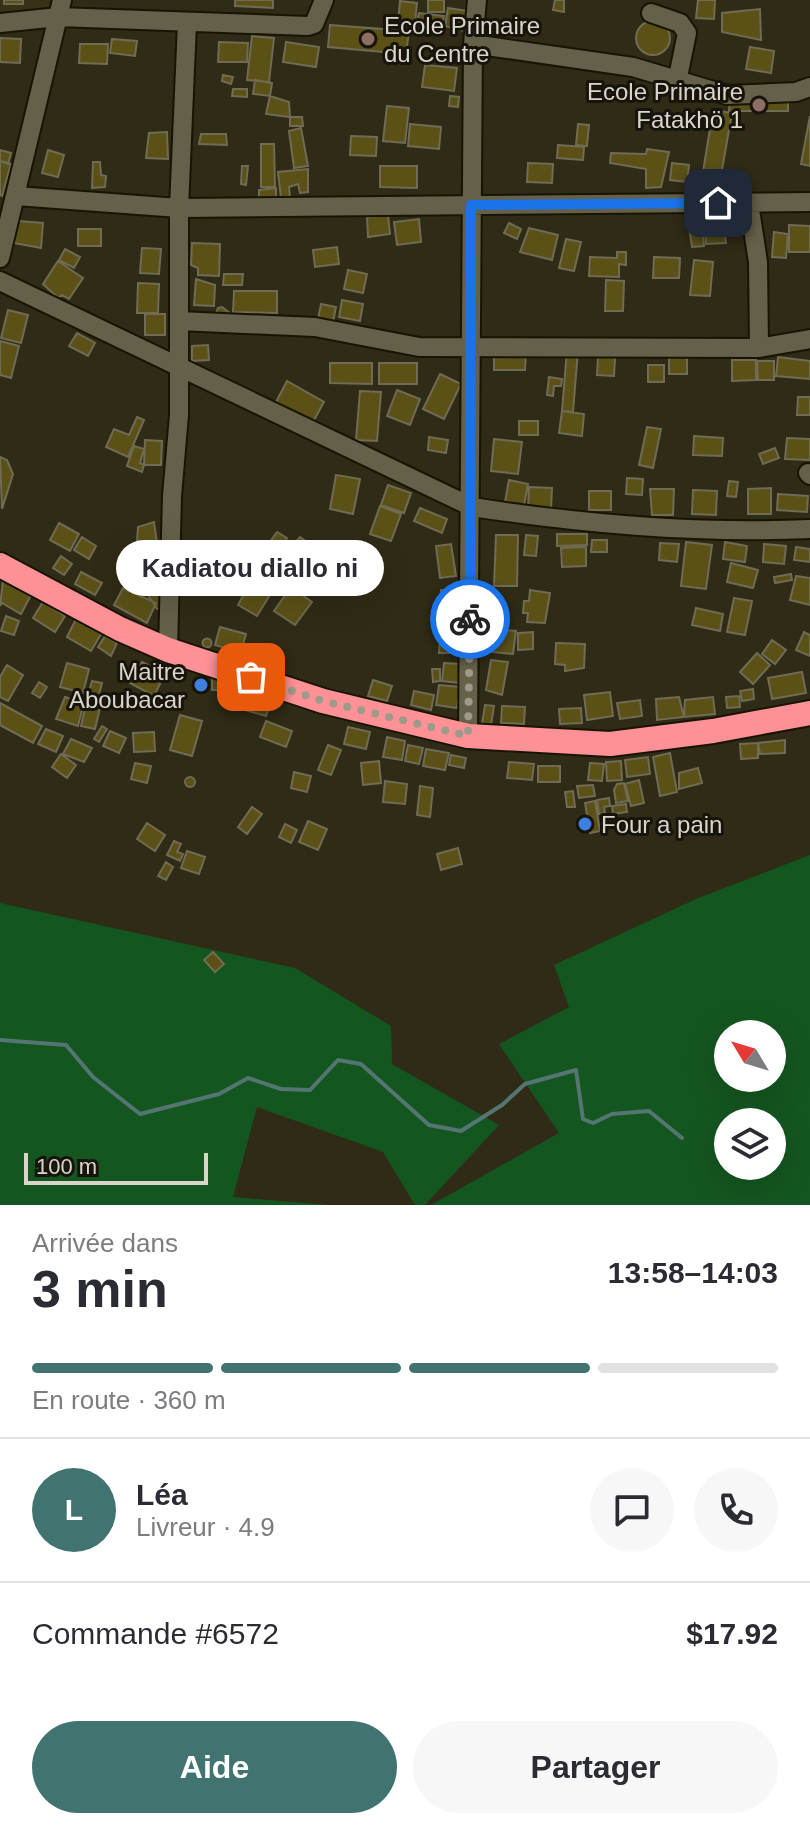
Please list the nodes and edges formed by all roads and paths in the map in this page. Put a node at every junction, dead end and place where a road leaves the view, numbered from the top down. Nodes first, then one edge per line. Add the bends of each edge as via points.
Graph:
1 (324, 0) edge
2 (477, 0) edge
3 (60, 9) edge
4 (651, 13) dead end
5 (0, 23) edge
6 (187, 23) junction
7 (473, 44) junction
8 (677, 82) junction
9 (810, 87) edge
10 (16, 196) junction
11 (810, 202) edge
12 (749, 203) junction
13 (471, 205) junction
14 (179, 208) junction
15 (0, 258) edge
16 (0, 281) edge
17 (179, 321) junction
18 (810, 339) edge
19 (472, 346) junction
20 (759, 348) junction
21 (178, 366) junction
22 (472, 507) junction
23 (810, 529) edge
24 (0, 565) edge
25 (168, 650) junction
26 (810, 713) edge
27 (468, 736) junction

1 - 6 street via 314,24 308,26
2 - 7 street
3 - 5 street
3 - 6 street
3 - 10 street
4 - 8 street via 680,23 687,33
6 - 14 street
7 - 8 street via 633,67
7 - 13 street
8 - 9 street via 727,95
10 - 14 street
10 - 15 street
11 - 12 street
12 - 13 street
12 - 20 street via 758,262
13 - 14 street
13 - 19 street
14 - 17 street
16 - 21 street
17 - 19 street via 315,327 419,347
17 - 21 street
18 - 20 street
19 - 20 street
19 - 22 street
21 - 22 street
21 - 25 street
22 - 23 street via 638,526
22 - 27 street
24 - 25 highway
25 - 27 highway via 323,701
26 - 27 highway via 610,744

